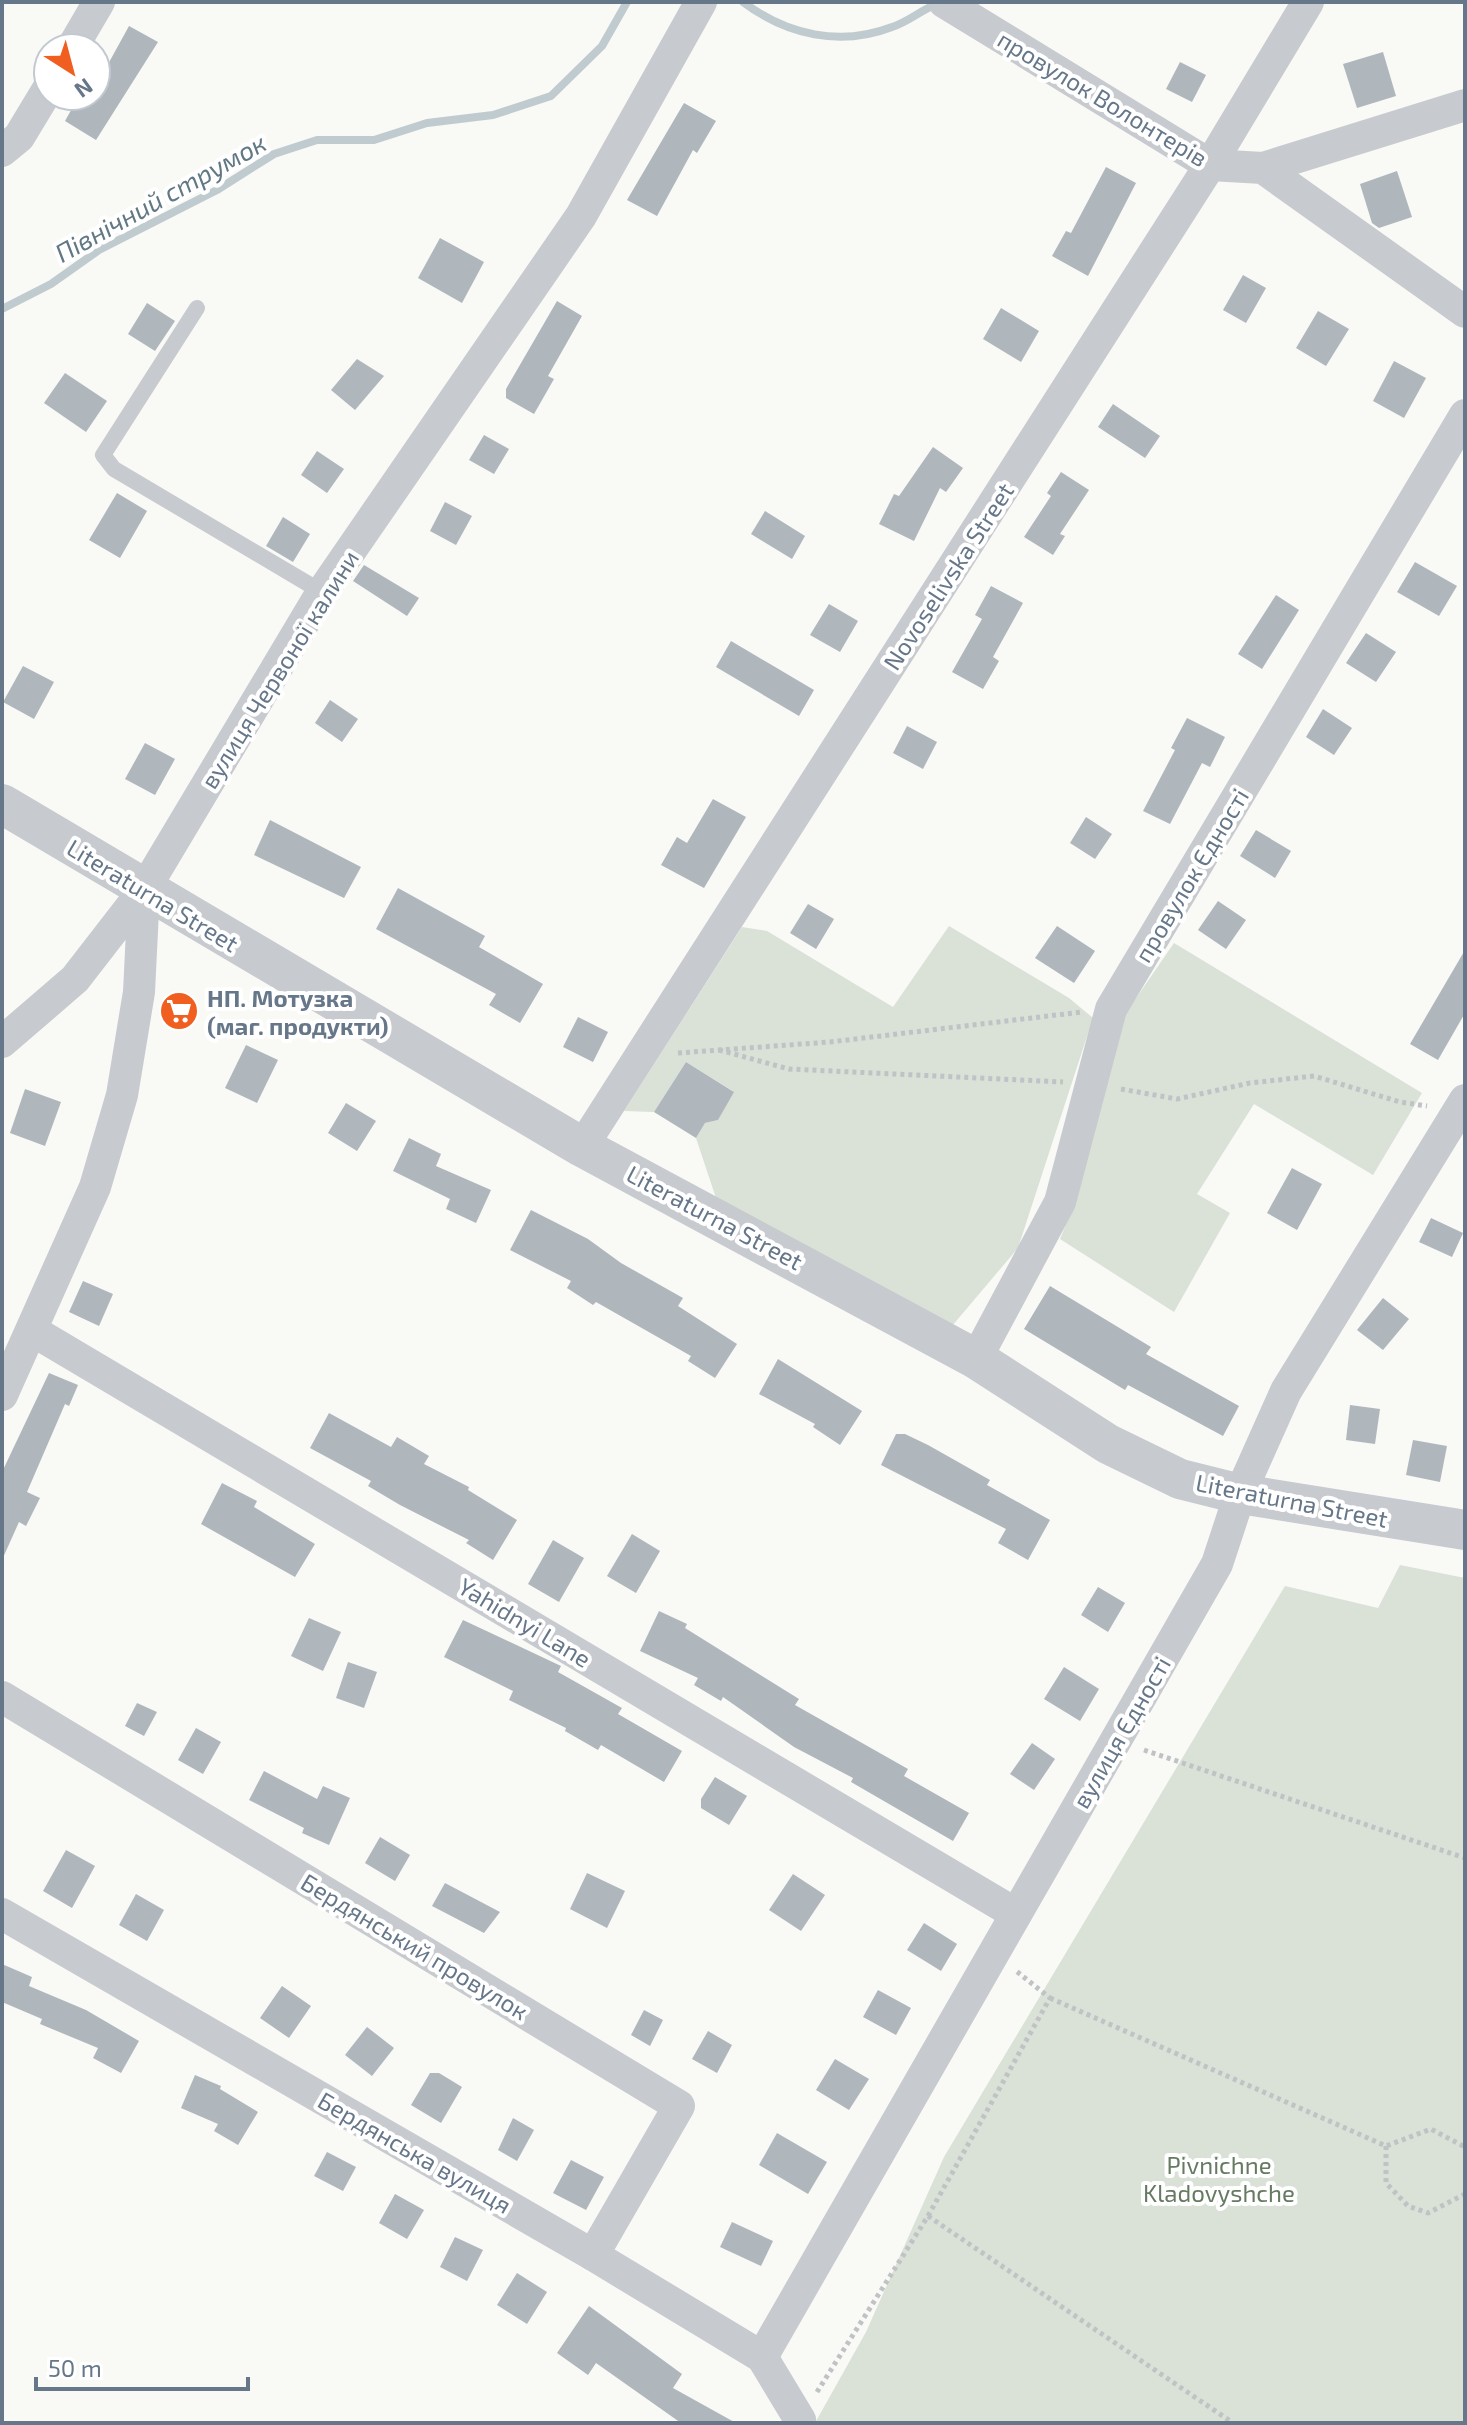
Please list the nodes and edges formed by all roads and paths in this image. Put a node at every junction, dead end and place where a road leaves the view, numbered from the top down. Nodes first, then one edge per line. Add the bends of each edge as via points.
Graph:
1 (99, 2) edge
2 (701, 2) edge
3 (944, 2) edge
4 (1308, 2) edge
5 (81, 32) edge
6 (1465, 105) edge
7 (34, 112) edge
8 (2, 151) edge
9 (1210, 165) junction
10 (1263, 168) junction
11 (197, 308) dead end
12 (1465, 312) edge
13 (1465, 415) edge
14 (322, 592) junction
15 (2, 804) edge
16 (144, 890) junction
17 (1111, 1009) junction
18 (2, 1042) edge
19 (719, 1050) junction
20 (641, 1056) junction
21 (1091, 1084) junction
22 (1450, 1104) edge
23 (582, 1147) junction
24 (33, 1331) junction
25 (976, 1359) junction
26 (2, 1395) edge
27 (1240, 1494) junction
28 (1465, 1530) edge
29 (2, 1697) edge
30 (1116, 1741) junction
31 (1465, 1858) edge
32 (2, 1914) edge
33 (1016, 1914) junction
34 (994, 1953) junction
35 (1050, 1998) junction
36 (1386, 2146) junction
37 (1465, 2147) edge
38 (1465, 2194) edge
39 (928, 2216) junction
40 (593, 2255) junction
41 (762, 2357) junction
42 (799, 2421) edge
43 (1233, 2423) edge

1 - 5 street
2 - 14 street, вулиця Червоної калини via 581,216
3 - 9 street, провулок Волонтерів
4 - 9 street, Novoselivska Street
6 - 10 street
7 - 8 street via 19,137
9 - 10 street, провулок Волонтерів
9 - 20 street, Novoselivska Street
10 - 12 street
11 - 14 lane via 103,455 114,469
13 - 17 street, провулок Єдності
14 - 16 street, вулиця Червоної калини
15 - 16 street, Literaturna Street
16 - 18 street via 75,979
16 - 23 street, Literaturna Street
16 - 24 street, вулиця Червоної калини via 139,992 122,1095 95,1187
17 - 19 path
17 - 21 street, провулок Єдності
19 - 20 path
19 - 21 path via 789,1069
20 - 23 street, Novoselivska Street
21 - 22 path via 1177,1099 1314,1076 1400,1102
21 - 25 street, провулок Єдності via 1060,1202
22 - 27 street, вулиця Єдності via 1286,1391
23 - 25 street, Literaturna Street
24 - 26 street, вулиця Червоної калини
24 - 33 street, Yahidnyi Lane
25 - 27 street, Literaturna Street via 1108,1444 1180,1479
27 - 28 street, Literaturna Street
27 - 30 street, вулиця Єдності via 1217,1564
29 - 40 street, Бердянський провулок via 679,2106
30 - 31 path
30 - 33 street, вулиця Єдності
32 - 40 street, Бердянська вулиця
33 - 34 street, вулиця Єдності
34 - 35 path
34 - 41 street, вулиця Єдності
35 - 36 path
35 - 39 path
36 - 37 path via 1431,2129
36 - 38 path via 1386,2183 1408,2206 1428,2213
39 - 42 path
39 - 43 path
40 - 41 street, Бердянська вулиця
41 - 42 street, Бердянська вулиця

